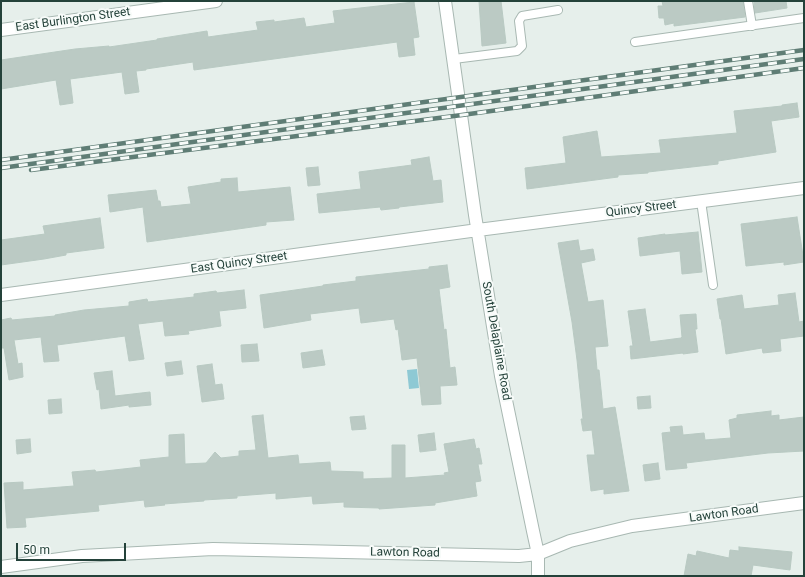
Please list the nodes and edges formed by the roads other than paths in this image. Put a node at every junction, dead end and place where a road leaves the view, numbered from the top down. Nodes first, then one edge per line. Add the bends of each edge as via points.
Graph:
1 (216, 1) edge
2 (445, 1) edge
3 (748, 1) edge
4 (558, 10) dead end
5 (804, 18) edge
6 (752, 26) junction
7 (1, 30) edge
8 (635, 42) dead end
9 (454, 58) junction
10 (804, 188) edge
11 (701, 201) junction
12 (478, 230) junction
13 (712, 285) dead end
14 (1, 296) edge
15 (804, 503) edge
16 (538, 554) junction
17 (1, 567) edge
18 (538, 576) edge

1 - 7 street, East Burlington Street
2 - 9 street, South Delaplaine Road
3 - 6 lane
4 - 9 lane via 522,16 519,21 522,46 516,51
5 - 6 lane
6 - 8 lane
9 - 12 street, South Delaplaine Road
10 - 11 street, Quincy Street
11 - 12 street, Quincy Street
11 - 13 lane
12 - 14 street, East Quincy Street
12 - 16 street, South Delaplaine Road via 501,376
15 - 16 street, Lawton Road via 632,526 570,541
16 - 17 street, Lawton Road via 519,556 213,549 82,556
16 - 18 street, South Delaplaine Road

